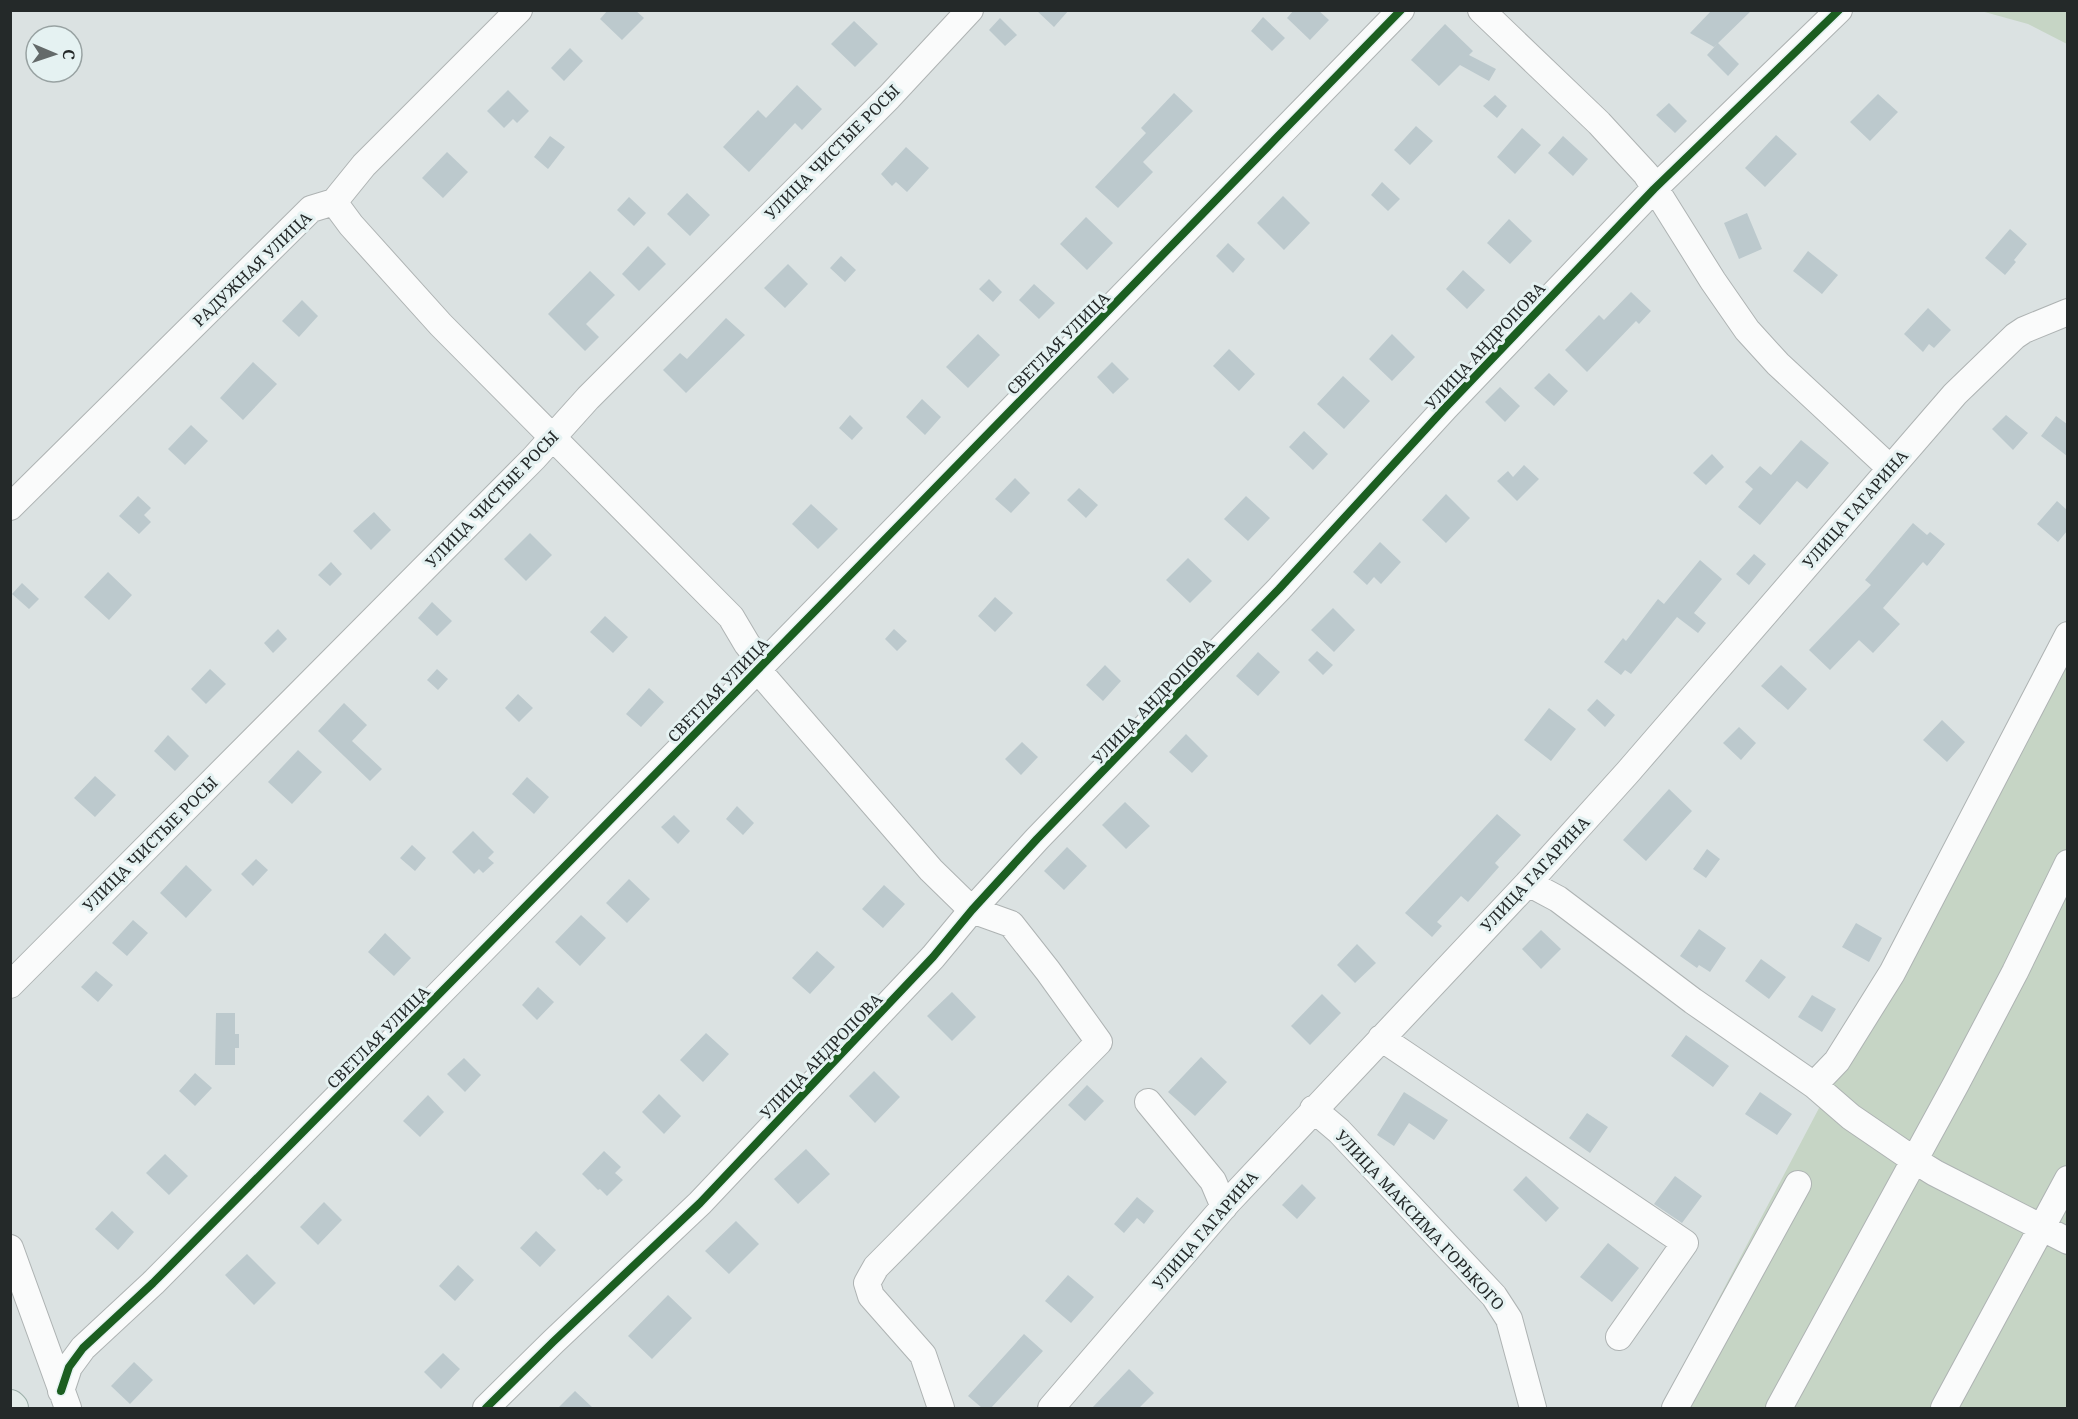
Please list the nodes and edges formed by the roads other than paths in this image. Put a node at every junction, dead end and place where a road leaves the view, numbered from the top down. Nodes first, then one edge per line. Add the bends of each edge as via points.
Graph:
1 (519, 10) edge
2 (970, 10) edge
3 (1401, 10) edge
4 (1481, 10) edge
5 (1839, 10) edge
6 (1654, 189) junction
7 (334, 202) junction
8 (2067, 312) edge
9 (552, 437) junction
10 (1890, 468) junction
11 (10, 507) edge
12 (2067, 635) edge
13 (760, 666) junction
14 (2067, 863) edge
15 (1528, 883) junction
16 (972, 910) junction
17 (10, 985) edge
18 (1381, 1038) junction
19 (1814, 1085) junction
20 (1148, 1102) dead end
21 (1313, 1110) junction
22 (1914, 1160) junction
23 (2067, 1179) edge
24 (1798, 1184) dead end
25 (1224, 1207) junction
26 (2042, 1228) junction
27 (2067, 1241) edge
28 (10, 1248) edge
29 (1619, 1337) dead end
30 (64, 1400) edge
31 (486, 1408) edge
32 (941, 1408) edge
33 (1051, 1408) edge
34 (1533, 1408) edge
35 (1676, 1408) edge
36 (1779, 1408) edge
37 (1944, 1408) edge

1 - 7 street, РАДУЖНАЯ УЛИЦА via 364,165
2 - 9 street, УЛИЦА ЧИСТЫЕ РОСЫ
3 - 13 street, СВЕТЛАЯ УЛИЦА
4 - 6 street via 1599,123 1646,174
5 - 6 street, УЛИЦА АНДРОПОВА
6 - 10 street via 1747,330
6 - 16 street, УЛИЦА АНДРОПОВА
7 - 9 street via 441,325
7 - 11 street, РАДУЖНАЯ УЛИЦА via 311,210
8 - 10 street, УЛИЦА ГАГАРИНА via 2015,336 1955,394
9 - 13 street via 731,617
9 - 17 street, УЛИЦА ЧИСТЫЕ РОСЫ
10 - 15 street, УЛИЦА ГАГАРИНА
12 - 19 street via 1892,973 1837,1061
13 - 16 street via 932,870
13 - 30 street, СВЕТЛАЯ УЛИЦА via 153,1283 83,1348 69,1367
14 - 22 street via 2015,972
15 - 18 street, УЛИЦА ГАГАРИНА
15 - 19 street via 1558,899 1693,1001
16 - 31 street, УЛИЦА АНДРОПОВА via 933,957 700,1203
16 - 32 street via 1011,924 1099,1042 876,1267 867,1283 871,1296 923,1355
18 - 21 street, УЛИЦА ГАГАРИНА
18 - 29 street via 1684,1243
19 - 22 street via 1851,1117
20 - 25 street via 1213,1181
21 - 25 street, УЛИЦА ГАГАРИНА
21 - 34 street, УЛИЦА МАКСИМА ГОРЬКОГО via 1340,1131 1494,1296 1509,1319
22 - 26 street
22 - 36 street
23 - 26 street
24 - 35 street
25 - 33 street, УЛИЦА ГАГАРИНА
26 - 27 street
26 - 37 street
28 - 30 street

